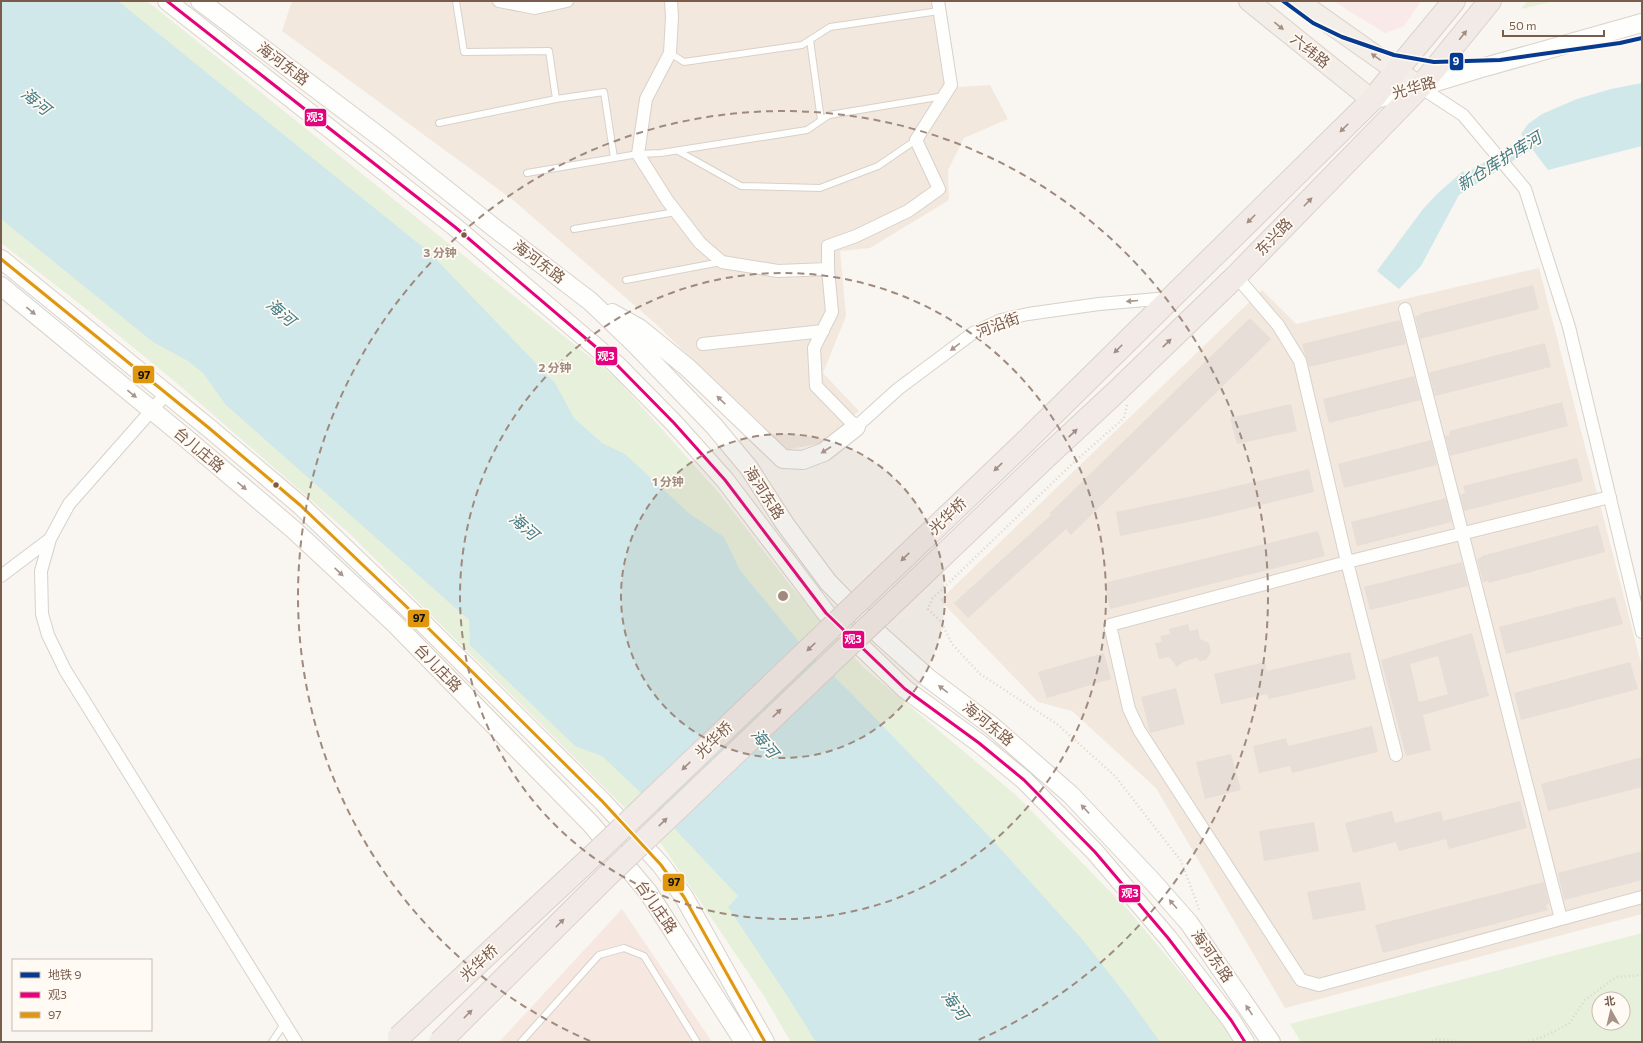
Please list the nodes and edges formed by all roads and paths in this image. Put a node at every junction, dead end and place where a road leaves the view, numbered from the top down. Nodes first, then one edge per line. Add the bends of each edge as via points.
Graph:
1 (167, 1) edge
2 (200, 1) edge
3 (456, 1) edge
4 (499, 1) edge
5 (567, 1) edge
6 (671, 1) edge
7 (1249, 1) edge
8 (1298, 1) edge
9 (1454, 1) edge
10 (1490, 1) edge
11 (938, 6) edge
12 (1642, 23) edge
13 (810, 40) junction
14 (670, 53) junction
15 (1396, 71) junction
16 (1420, 87) junction
17 (944, 96) junction
18 (556, 98) junction
19 (1372, 100) junction
20 (821, 120) junction
21 (439, 123) dead end
22 (916, 140) junction
23 (678, 151) junction
24 (638, 154) junction
25 (614, 158) junction
26 (527, 172) dead end
27 (676, 212) junction
28 (574, 229) dead end
29 (1, 259) edge
30 (722, 262) junction
31 (828, 269) junction
32 (1236, 276) junction
33 (626, 280) dead end
34 (1, 286) edge
35 (1171, 298) junction
36 (590, 301) junction
37 (1405, 309) dead end
38 (823, 331) junction
39 (703, 344) dead end
40 (1116, 392) junction
41 (166, 394) junction
42 (151, 410) junction
43 (856, 426) junction
44 (1027, 440) joint
45 (1044, 459) joint
46 (1610, 496) junction
47 (1462, 533) junction
48 (50, 539) junction
49 (1347, 562) junction
50 (1, 576) edge
51 (1642, 632) edge
52 (1396, 756) dead end
53 (1642, 897) edge
54 (1201, 913) dead end
55 (1561, 919) junction
56 (1642, 975) edge
57 (284, 1024) junction
58 (395, 1040) edge
59 (272, 1042) edge
60 (296, 1042) edge
61 (440, 1042) edge
62 (521, 1042) edge
63 (697, 1042) edge
64 (744, 1042) edge
65 (765, 1042) edge
66 (1245, 1042) edge
67 (1271, 1042) edge
68 (1428, 1042) edge
69 (1461, 1042) edge
70 (1525, 1042) edge

1 - 66 main road, 海河东路 via 455,227 617,365 725,480 826,613 905,689 979,743 1024,780 1095,852 1168,938
2 - 36 main road, 海河东路 via 384,140
3 - 18 lane via 464,52 549,51
4 - 5 street via 536,8
6 - 14 street
7 -> 19 main road, 六纬路
15 -> 8 main road
9 - 15 highway, 东兴路
16 -> 10 highway, 东兴路
11 - 13 lane via 830,26
11 - 17 street via 951,85
12 - 16 main road, 光华路
13 - 14 lane via 802,45 684,62
13 - 20 lane
14 - 24 street via 646,99
15 - 16 main road
15 - 19 highway, 东兴路
16 - 19 main road, 光华路
32 -> 16 highway, 东兴路
16 - 46 street via 1463,115 1526,189 1569,327
17 - 20 lane via 829,115
17 - 22 street
18 - 21 lane
18 - 25 lane via 604,92
19 -> 35 highway, 东兴路
20 - 23 lane via 807,130
22 - 23 lane via 878,166 820,188 741,186
22 - 31 street via 939,189 908,211 856,236 828,246
23 - 24 lane
24 - 25 lane
24 - 27 street
25 - 26 lane
27 - 28 lane
27 - 30 street via 700,243
29 - 41 main road, 台儿庄路
30 - 31 street via 778,271
30 - 33 lane
31 - 38 street via 832,312
40 -> 32 highway, 东兴路
32 - 49 street via 1278,325 1300,362
34 -> 42 main road, 台儿庄路
35 -> 43 street, 河沿街 via 1099,304 1001,320 973,333 898,389
35 -> 44 highway, 东兴路
43 -> 36 main road via 824,452 803,460 783,459 688,368 658,343 639,328
67 -> 36 main road, 海河东路 via 1189,924 1153,882 1071,794 992,726 928,678 881,636 828,582 785,524 749,468 714,426
37 - 47 street
38 - 39 street
38 - 43 street via 814,348 816,386
45 -> 40 highway, 东兴路
40 - 54 path via 1127,405 1124,418 1072,464 932,599 928,609 941,622 952,644 980,674 1057,724 1115,776 1182,861
41 - 42 street
41 - 65 main road, 台儿庄路 via 300,505 411,611 607,807 661,865 684,897
42 - 48 street via 69,504
42 -> 64 main road, 台儿庄路 via 294,530 395,624 591,824 648,892
44 -> 58 highway, 光华桥, bridge via 606,843
61 -> 45 highway, 光华桥, bridge via 605,878
46 - 47 street
46 - 51 street
47 - 49 street
47 - 55 street
48 - 50 street
48 - 57 street via 41,571 42,614 48,635 65,670
49 - 52 street
49 - 55 street via 1110,624 1129,709 1139,730 1301,980 1320,985
53 - 55 street
56 - 70 path via 1616,977 1585,1000 1569,1024 1543,1037
57 - 59 lane
57 - 60 street
62 - 63 lane via 599,955 624,948 644,956
68 - 69 path via 1438,1039

